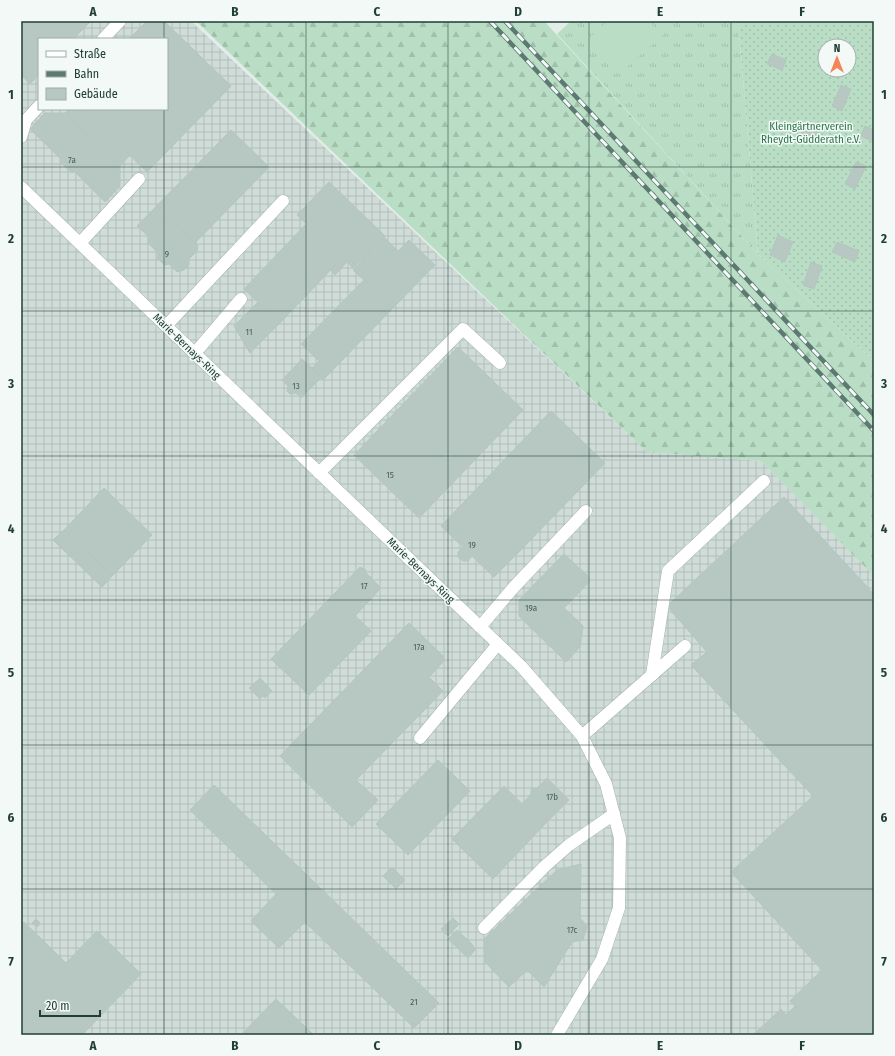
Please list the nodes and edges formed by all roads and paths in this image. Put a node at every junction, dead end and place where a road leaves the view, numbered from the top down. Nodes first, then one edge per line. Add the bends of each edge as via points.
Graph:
1 (120, 21) edge
2 (104, 38) edge
3 (38, 107) edge
4 (21, 137) edge
5 (139, 179) dead end
6 (21, 187) edge
7 (283, 201) dead end
8 (80, 243) junction
9 (241, 299) dead end
10 (166, 326) junction
11 (195, 353) junction
12 (500, 363) dead end
13 (319, 473) junction
14 (764, 481) dead end
15 (586, 511) dead end
16 (480, 627) junction
17 (498, 644) junction
18 (685, 646) dead end
19 (652, 675) junction
20 (582, 736) junction
21 (420, 738) dead end
22 (614, 814) junction
23 (484, 928) dead end
24 (557, 1035) edge

1 - 2 street
3 - 4 street via 26,120
5 - 8 street
6 - 8 street, Marie-Bernays-Ring
7 - 10 street
8 - 10 street, Marie-Bernays-Ring
9 - 11 street
10 - 11 street, Marie-Bernays-Ring
11 - 13 street, Marie-Bernays-Ring
12 - 13 street via 462,329
13 - 16 street, Marie-Bernays-Ring
14 - 19 street via 668,571
15 - 16 street
16 - 17 street, Marie-Bernays-Ring
17 - 20 street, Marie-Bernays-Ring via 521,666
17 - 21 street
18 - 19 street
19 - 20 street
20 - 22 street, Marie-Bernays-Ring via 606,784
22 - 23 street via 569,845 545,866
22 - 24 street, Marie-Bernays-Ring via 620,838 619,908 602,959

